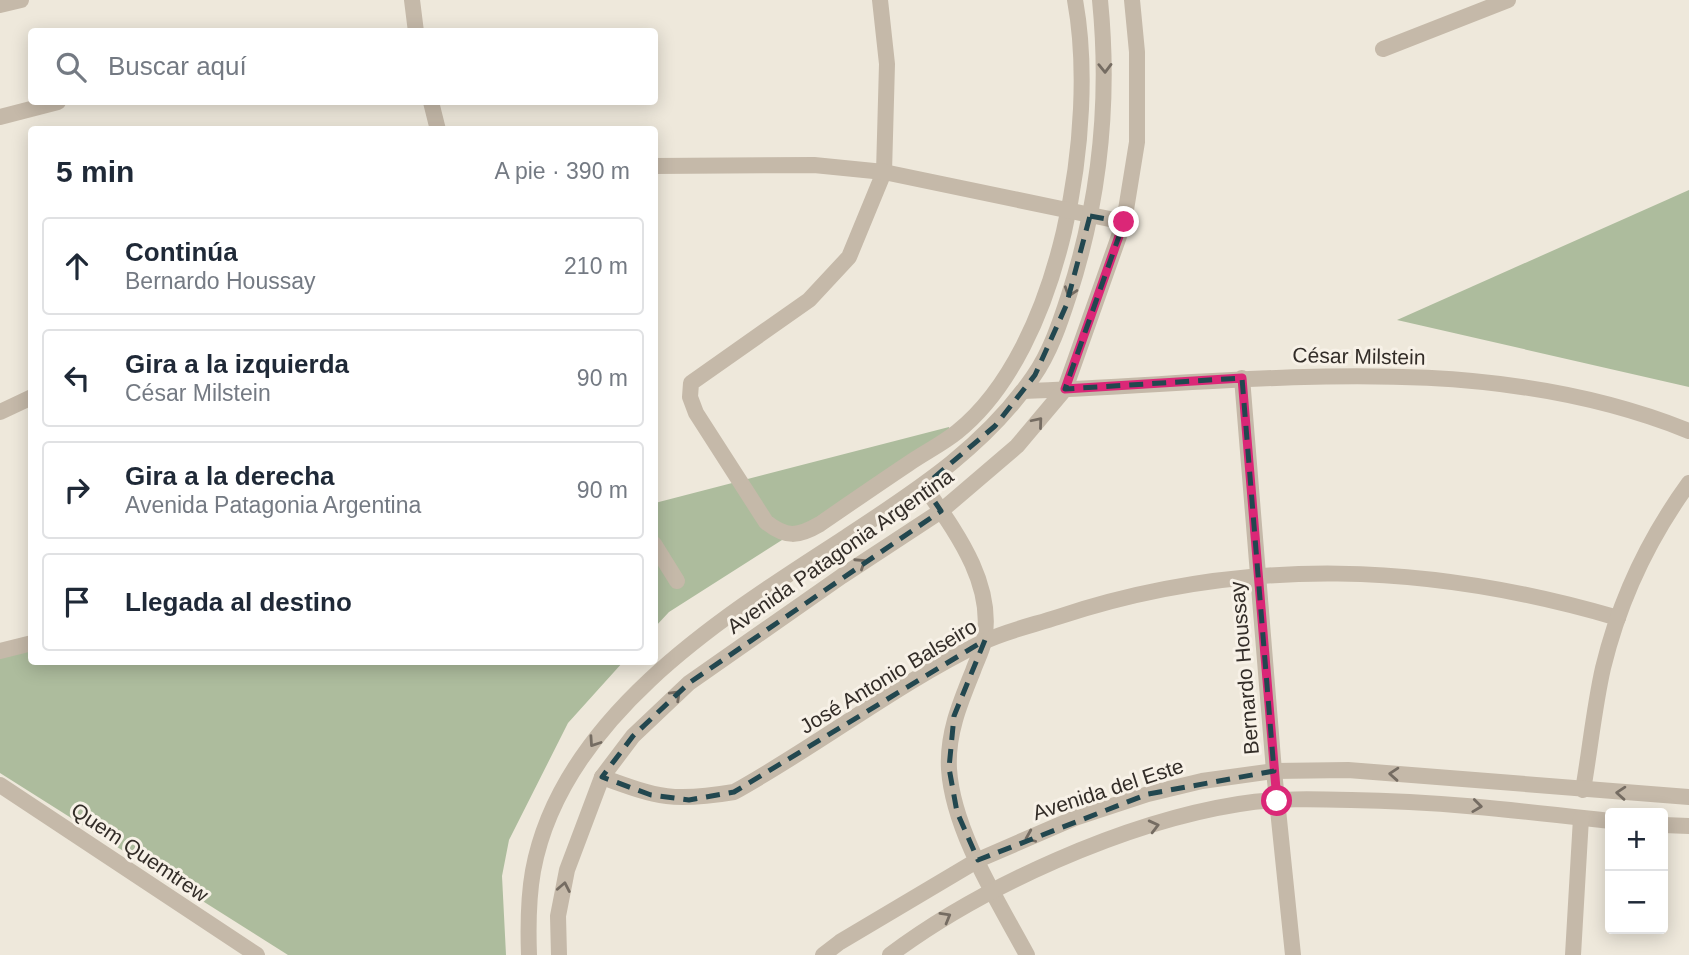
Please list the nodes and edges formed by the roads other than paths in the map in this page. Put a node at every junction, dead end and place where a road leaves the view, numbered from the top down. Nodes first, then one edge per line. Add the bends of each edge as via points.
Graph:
1 (21, 0) edge
2 (412, 0) edge
3 (880, 0) edge
4 (1075, 0) edge
5 (1100, 0) edge
6 (1132, 0) edge
7 (1508, 0) edge
8 (0, 5) edge
9 (1469, 6) edge
10 (416, 28) edge
11 (1382, 49) dead end
12 (46, 105) edge
13 (432, 105) edge
14 (0, 117) edge
15 (437, 126) edge
16 (658, 166) edge
17 (884, 172) junction
18 (1068, 211) junction
19 (1090, 216) junction
20 (1124, 222) junction
21 (1242, 378) junction
22 (1065, 389) junction
23 (1023, 391) junction
24 (28, 399) edge
25 (0, 412) edge
26 (1689, 431) edge
27 (1689, 483) edge
28 (924, 486) junction
29 (941, 511) junction
30 (658, 550) edge
31 (1258, 575) junction
32 (677, 581) dead end
33 (1618, 618) junction
34 (984, 641) junction
35 (28, 644) edge
36 (0, 650) edge
37 (1273, 771) junction
38 (602, 777) junction
39 (0, 785) edge
40 (1583, 790) junction
41 (1689, 797) edge
42 (1277, 801) junction
43 (1581, 818) junction
44 (1605, 820) edge
45 (1668, 825) edge
46 (1689, 826) edge
47 (978, 860) junction
48 (992, 890) junction
49 (257, 955) edge
50 (529, 955) edge
51 (559, 955) edge
52 (823, 955) edge
53 (890, 955) edge
54 (1027, 955) edge
55 (1293, 955) edge
56 (1573, 955) edge

1 - 8 street
2 - 10 street
3 - 17 street via 887,64
4 - 18 street via 1083,102
5 -> 19 street, Avenida Patagonia Argentina via 1106,102
6 - 20 street, Avenida Patagonia Argentina via 1139,87 1137,142
7 - 9 street
9 - 11 street
12 - 14 street
13 - 15 street
16 - 17 street via 814,165
17 - 18 street
17 - 18 street via 849,257 809,300 691,383 696,414 766,522 782,535 802,534 820,524 958,432 989,398 1011,370 1036,322
18 - 19 street
19 - 20 street
19 -> 23 street, Avenida Patagonia Argentina via 1052,344
20 - 22 street, Avenida Patagonia Argentina
21 - 22 street, César Milstein
21 - 26 street, César Milstein via 1331,374 1493,383 1611,406
21 - 31 street, Bernardo Houssay
22 - 23 street, César Milstein
29 -> 22 street, Avenida Patagonia Argentina via 1017,446
23 - 28 street, Avenida Patagonia Argentina via 995,426
24 - 25 street
27 - 33 street via 1658,529
28 - 29 street
28 -> 50 street, Avenida Patagonia Argentina via 827,548 677,656 612,715 551,815 533,869
29 - 34 street via 970,557 983,596
38 -> 29 street, Avenida Patagonia Argentina via 633,736 689,683
30 - 32 street
31 - 33 street, José Antonio Balseiro via 1330,572 1450,580 1551,598
31 - 34 street, José Antonio Balseiro via 1138,594
31 - 37 street, Bernardo Houssay
33 - 40 street via 1603,668
34 - 38 street, José Antonio Balseiro via 734,792 689,800 651,795
34 - 47 street via 954,716 949,768 957,812
35 - 36 street
40 -> 37 street, Avenida del Este via 1348,770
37 - 42 street, Bernardo Houssay
37 -> 47 street, Avenida del Este via 1148,794 1075,818
51 -> 38 street, Avenida Patagonia Argentina via 558,916 567,870
39 - 49 street, Quem Quemtrew
41 -> 40 street, Avenida del Este
42 -> 43 street via 1437,801
48 -> 42 street via 1138,830 1239,804
42 - 55 street, Bernardo Houssay
43 - 44 street
43 - 56 street
45 - 46 street
47 - 48 street
47 - 52 street, Avenida del Este
53 -> 48 street
48 - 54 street

